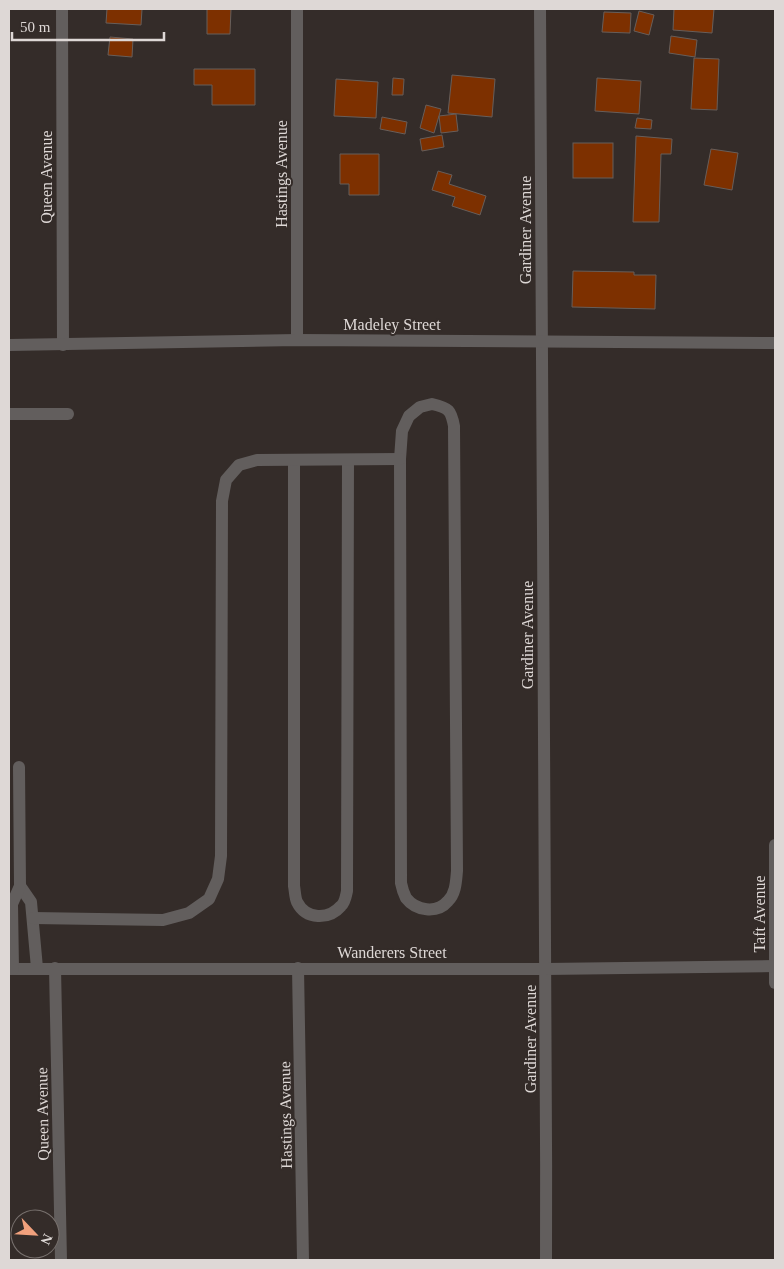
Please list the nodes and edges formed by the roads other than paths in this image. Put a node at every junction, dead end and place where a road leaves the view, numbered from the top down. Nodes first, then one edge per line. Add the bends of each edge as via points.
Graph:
1 (62, 9) edge
2 (297, 9) edge
3 (540, 9) edge
4 (297, 340) junction
5 (541, 342) junction
6 (775, 343) edge
7 (63, 344) junction
8 (9, 345) edge
9 (9, 414) edge
10 (68, 414) dead end
11 (400, 459) junction
12 (294, 460) junction
13 (348, 460) junction
14 (19, 767) dead end
15 (775, 845) edge
16 (20, 886) junction
17 (10, 916) edge
18 (33, 918) junction
19 (775, 966) edge
20 (37, 968) junction
21 (55, 968) junction
22 (298, 968) junction
23 (546, 968) junction
24 (11, 969) edge
25 (775, 983) edge
26 (61, 1260) edge
27 (304, 1260) edge
28 (546, 1260) edge

1 - 7 street, Queen Avenue
2 - 4 street, Hastings Avenue
3 - 5 street, Gardiner Avenue
4 - 5 street, Madeley Street
4 - 7 street, Madeley Street
5 - 6 street, Madeley Street
5 - 23 street, Gardiner Avenue
7 - 8 street, Madeley Street
9 - 10 street
11 - 11 street via 401,883 406,897 425,910 437,908 448,901 455,888 457,871 454,426 452,415 445,407 432,404 420,407 410,416 402,430
11 - 13 street
12 - 13 street
12 - 13 street via 294,886 296,901 303,911 319,917 333,914 343,905 347,891
12 - 18 street via 257,460 239,465 226,480 222,501 221,856 218,879 209,899 189,913 163,920
14 - 16 street
15 - 19 street, Taft Avenue
16 - 17 street
16 - 18 street via 31,902
17 - 24 street
18 - 20 street
19 - 23 street, Wanderers Street
19 - 25 street, Taft Avenue
20 - 21 street, Wanderers Street
20 - 24 street, Wanderers Street
21 - 22 street, Wanderers Street
21 - 26 street, Queen Avenue
22 - 23 street, Wanderers Street
22 - 27 street, Hastings Avenue
23 - 28 street, Gardiner Avenue

